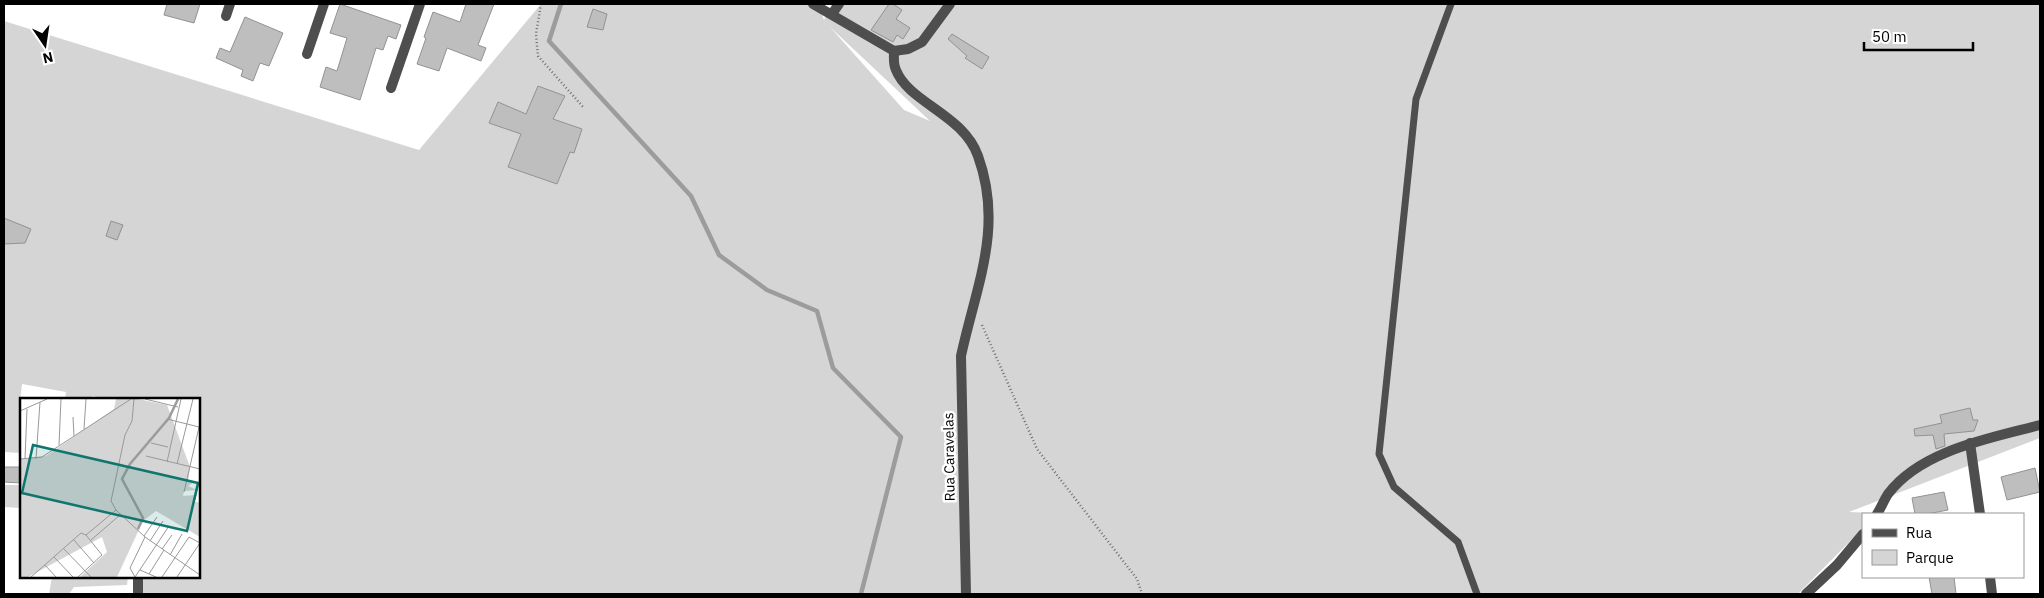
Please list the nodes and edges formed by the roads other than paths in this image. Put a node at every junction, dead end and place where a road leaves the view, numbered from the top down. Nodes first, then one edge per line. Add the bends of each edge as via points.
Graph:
1 (230, 4) edge
2 (324, 4) edge
3 (420, 4) edge
4 (813, 4) edge
5 (839, 4) edge
6 (950, 4) edge
7 (1451, 4) edge
8 (832, 14) junction
9 (226, 16) dead end
10 (894, 51) junction
11 (307, 54) dead end
12 (391, 88) dead end
13 (2040, 425) edge
14 (1970, 443) junction
15 (1878, 513) edge
16 (1980, 513) edge
17 (1862, 535) edge
18 (138, 578) edge
19 (1990, 578) edge
20 (138, 594) edge
21 (966, 594) edge
22 (1478, 594) edge
23 (1806, 594) edge
24 (1992, 594) edge

1 - 9 street
2 - 11 street
3 - 12 street
4 - 8 street
5 - 8 street
6 - 10 street via 922,42 916,47
7 - 22 lane via 1416,99 1379,454 1394,487 1458,542
8 - 10 street
10 - 21 street, Rua Caravelas via 895,69 906,86 952,120 978,154 983,172 990,234 962,356
13 - 14 street
14 - 15 street via 1907,474 1888,494
14 - 16 street
17 - 23 street
18 - 20 street
19 - 24 street

